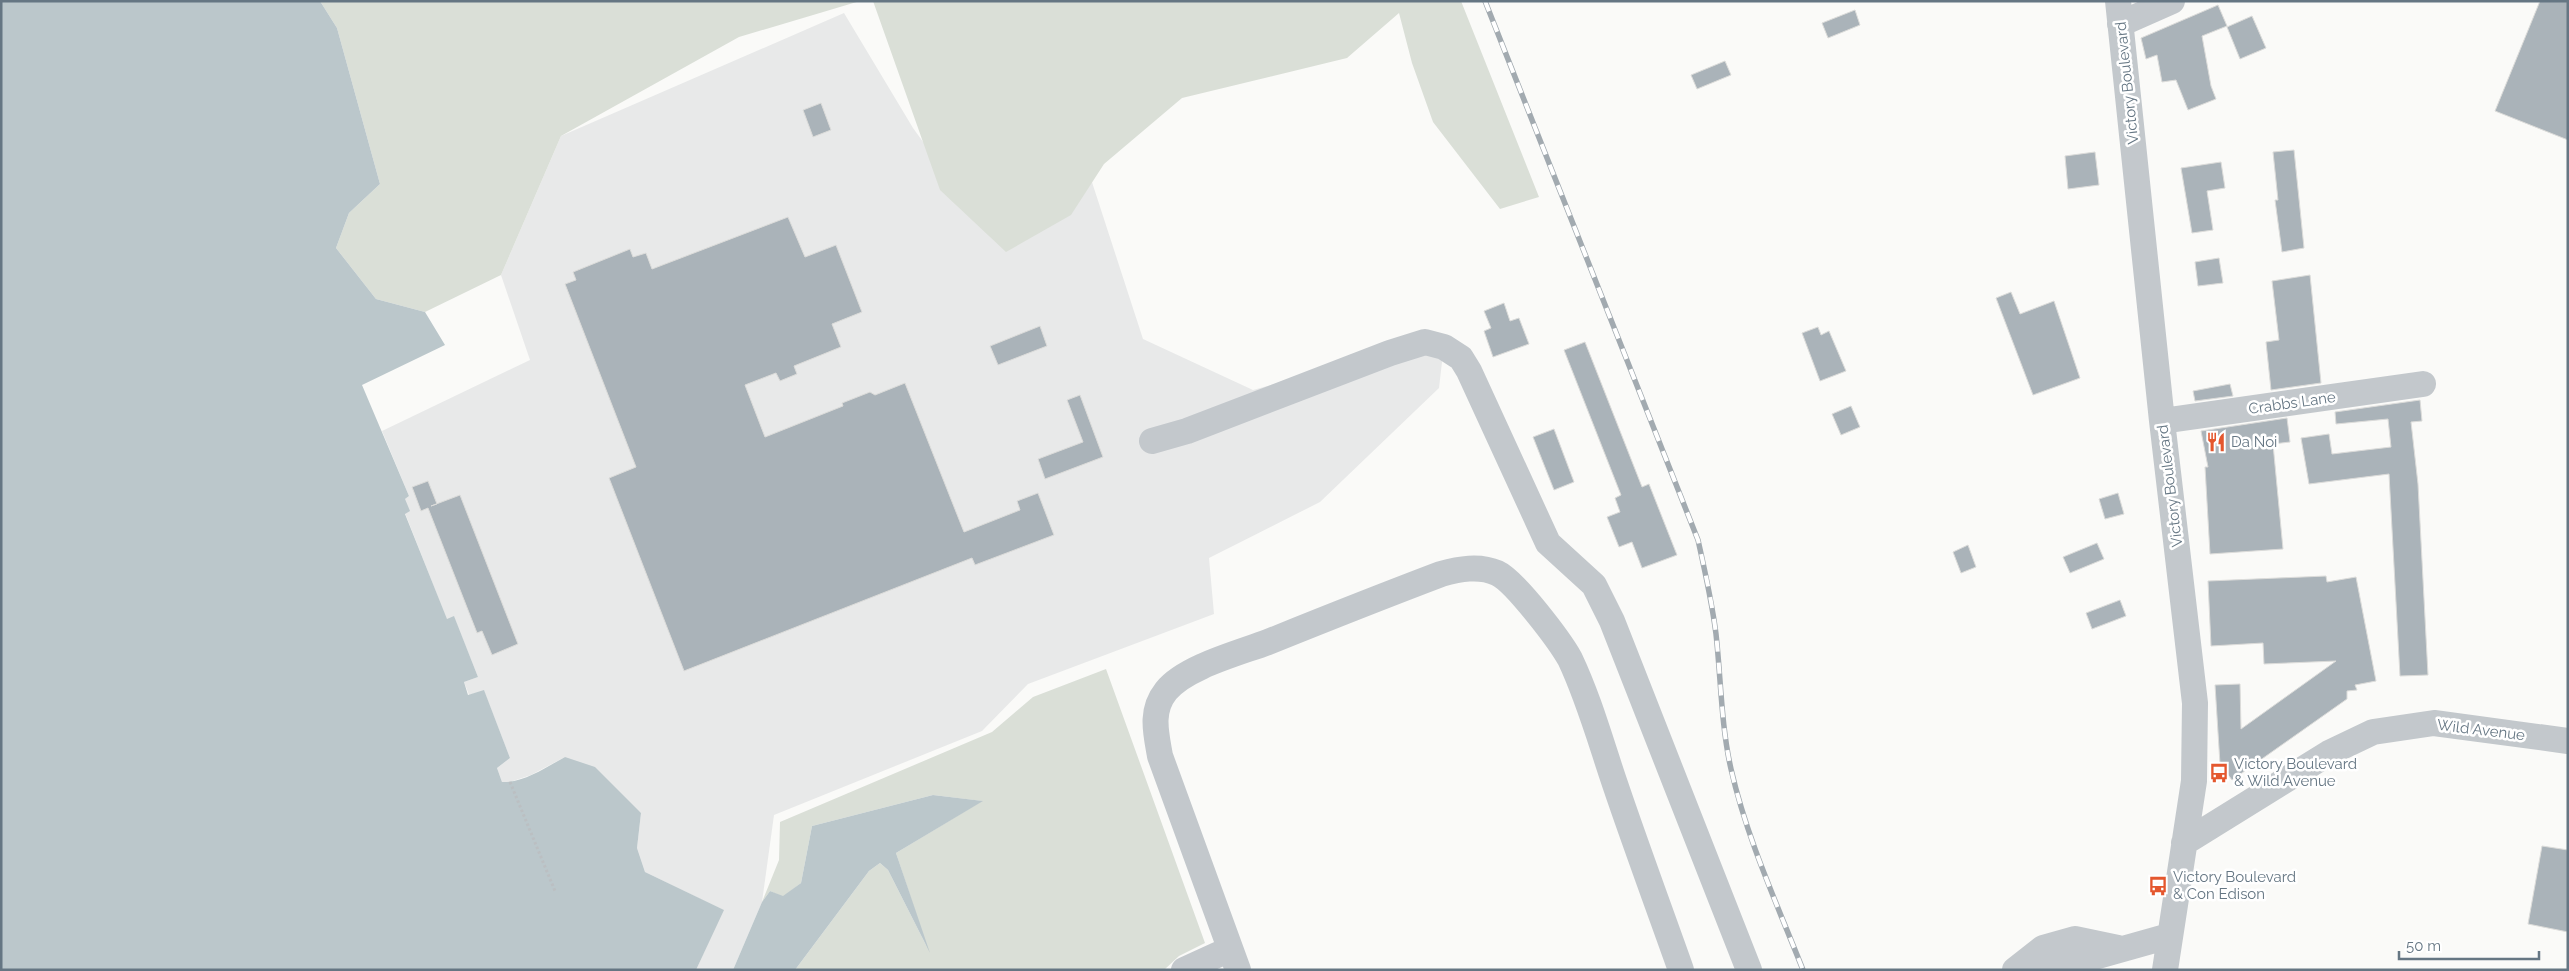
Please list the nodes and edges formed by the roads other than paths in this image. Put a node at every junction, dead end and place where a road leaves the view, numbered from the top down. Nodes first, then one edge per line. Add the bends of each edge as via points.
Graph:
1 (2172, 1) edge
2 (2119, 12) edge
3 (2423, 384) dead end
4 (2162, 421) junction
5 (1152, 441) dead end
6 (2568, 741) edge
7 (2184, 843) junction
8 (2169, 936) junction
9 (2124, 949) junction
10 (1234, 959) edge
11 (1184, 970) edge
12 (1681, 970) edge
13 (1749, 970) edge
14 (2015, 970) edge
15 (2048, 970) edge
16 (2165, 970) edge

1 - 2 street
2 - 4 street, Victory Boulevard
3 - 4 street, Crabbs Lane
4 - 7 street, Victory Boulevard via 2195,704 2195,763
5 - 13 street via 1187,431 1425,342 1444,346 1461,358 1470,371 1548,543 1594,585 1612,621
6 - 7 street, Wild Avenue via 2434,723 2373,732 2329,753
7 - 8 street, Victory Boulevard
8 - 9 street
8 - 16 street, Victory Boulevard
9 - 14 street via 2075,939 2043,948
9 - 15 street
10 - 11 street
10 - 12 street via 1160,756 1154,726 1160,700 1174,683 1214,663 1441,574 1477,569 1496,573 1507,580 1547,626 1569,658 1599,734

